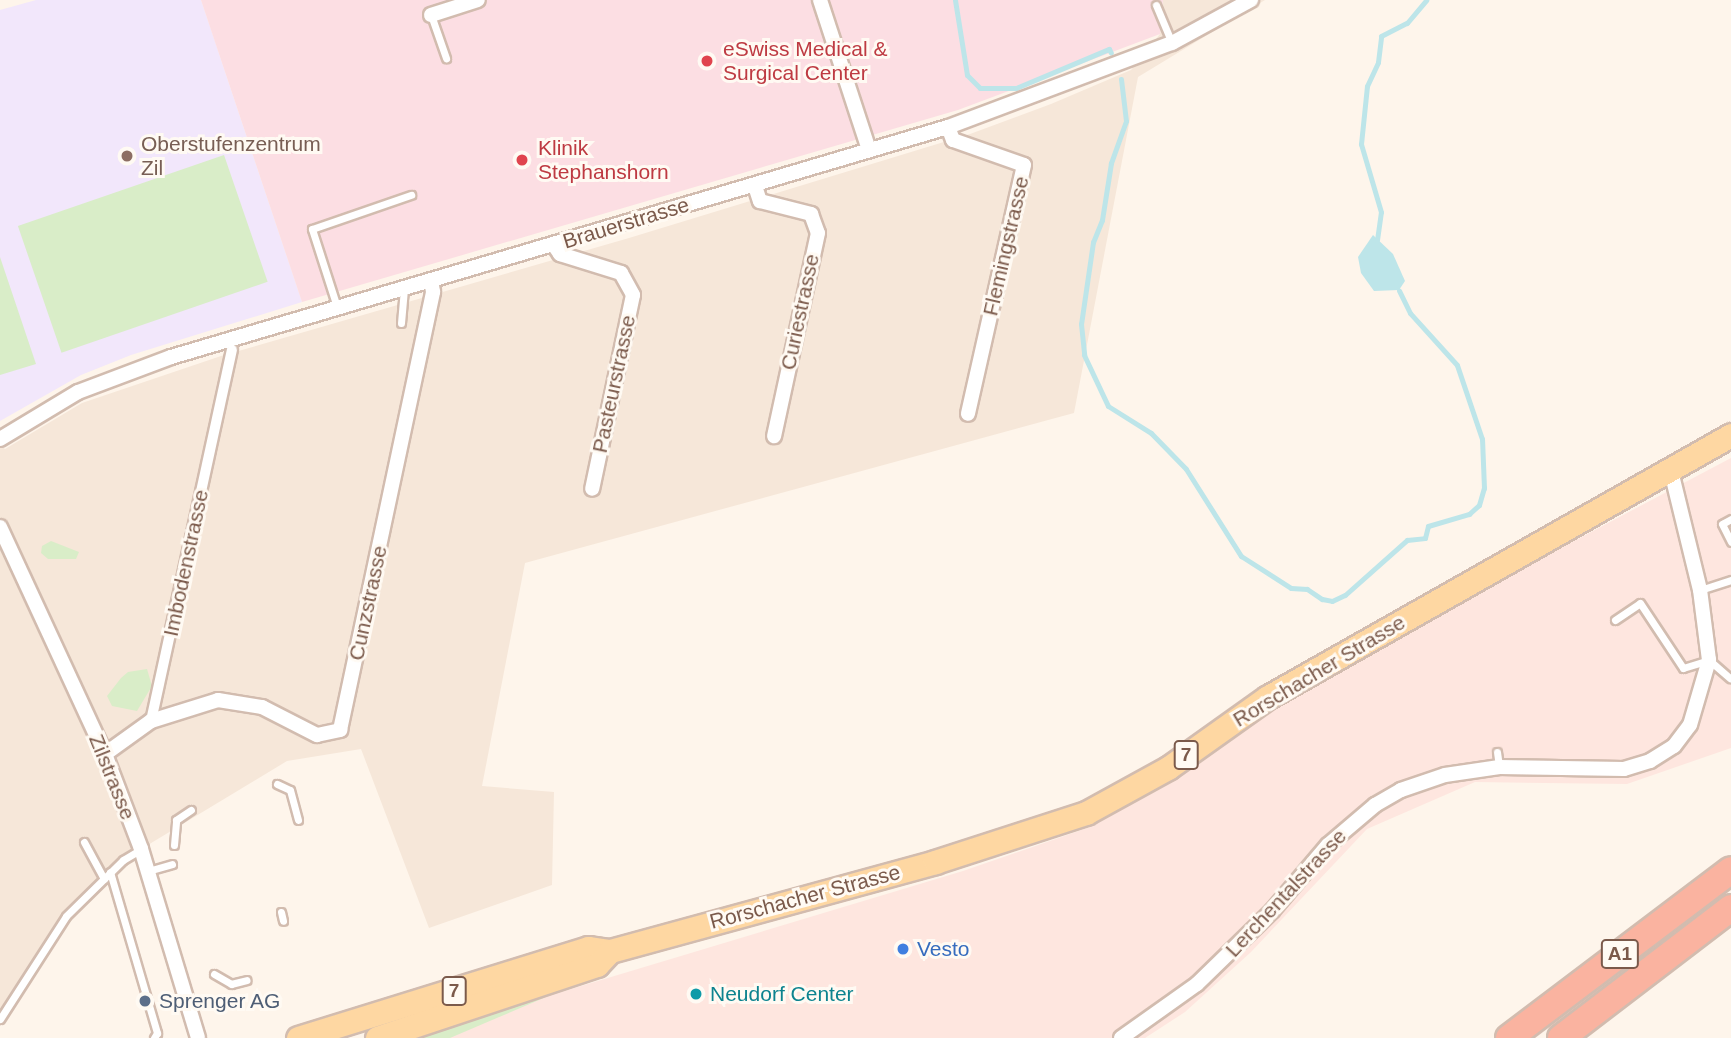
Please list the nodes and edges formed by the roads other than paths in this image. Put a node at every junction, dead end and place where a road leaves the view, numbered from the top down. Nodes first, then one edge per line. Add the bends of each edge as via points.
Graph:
1 (478, 0) edge
2 (820, 0) edge
3 (1251, 0) edge
4 (1156, 5) dead end
5 (431, 15) joint
6 (1172, 43) junction
7 (446, 58) dead end
8 (948, 127) junction
9 (869, 150) junction
10 (755, 186) junction
11 (411, 195) dead end
12 (554, 245) junction
13 (430, 280) junction
14 (404, 288) junction
15 (337, 307) junction
16 (401, 323) dead end
17 (232, 350) dead end
18 (968, 414) dead end
19 (1731, 435) edge
20 (774, 436) dead end
21 (0, 439) edge
22 (1671, 471) junction
23 (592, 489) dead end
24 (1731, 519) edge
25 (0, 527) edge
26 (1731, 542) edge
27 (1731, 580) edge
28 (1700, 590) junction
29 (1615, 620) dead end
30 (1709, 660) junction
31 (1730, 678) edge
32 (151, 721) junction
33 (1497, 751) dead end
34 (105, 754) junction
35 (1499, 766) junction
36 (277, 784) dead end
37 (191, 810) dead end
38 (298, 820) dead end
39 (84, 842) dead end
40 (174, 845) dead end
41 (141, 849) junction
42 (172, 863) dead end
43 (1731, 870) edge
44 (148, 871) junction
45 (110, 872) junction
46 (104, 879) junction
47 (1731, 908) edge
48 (610, 951) junction
49 (214, 974) dead end
50 (247, 980) dead end
51 (0, 1019) edge
52 (154, 1038) edge
53 (198, 1038) edge
54 (298, 1038) edge
55 (377, 1038) edge
56 (1121, 1038) edge
57 (1509, 1038) edge
58 (1561, 1038) edge

1 - 5 street
2 - 9 street
3 - 6 street, Brauerstrasse
4 - 6 lane
5 - 7 lane
6 - 8 street, Brauerstrasse
8 - 9 street, Brauerstrasse
8 - 18 street, Flemingstrasse via 953,140 1024,166
9 - 10 street, Brauerstrasse
10 - 12 street, Brauerstrasse
10 - 20 street, Curiestrasse via 760,201 811,214 818,233
11 - 15 lane via 312,229
12 - 13 street, Brauerstrasse
12 - 23 street, Pasteurstrasse via 559,254 621,273 633,295
13 - 14 street, Brauerstrasse
13 - 32 street, Cunzstrasse via 433,292 340,730 317,735 238,700 218,700
14 - 15 street, Brauerstrasse
14 - 16 lane
15 - 21 street, Brauerstrasse via 171,357 78,392
17 - 32 street, Imbodenstrasse
19 - 22 main road, Rorschacher Strasse / 7
22 - 28 street, Lerchentalstrasse
22 - 48 main road, Rorschacher Strasse / 7 via 1268,697 1168,768 1086,813 977,850
24 - 26 lane via 1722,524
25 - 34 street, Zilstrasse
27 - 28 lane
28 - 30 street, Lerchentalstrasse
29 - 30 lane via 1640,603 1683,668
30 - 31 lane
30 - 35 street, Lerchentalstrasse via 1690,725 1674,746 1650,761 1624,769
32 - 34 street
33 - 35 lane
34 - 41 street, Zilstrasse
35 - 56 street, Lerchentalstrasse via 1396,787 1328,845 1272,911 1197,984
36 - 38 lane via 290,790
37 - 40 lane via 176,820
39 - 46 lane
41 - 44 street, Zilstrasse
41 - 45 lane
42 - 44 lane
43 - 57 highway, A1
44 - 53 street, Zilstrasse
45 - 46 lane
45 - 52 lane via 157,1034
46 - 51 lane via 66,916
47 - 58 highway, A1
48 - 54 main road, Rorschacher Strasse / 7 via 588,948
48 - 55 main road, Rorschacher Strasse / 7 via 597,965
49 - 50 lane via 231,984

